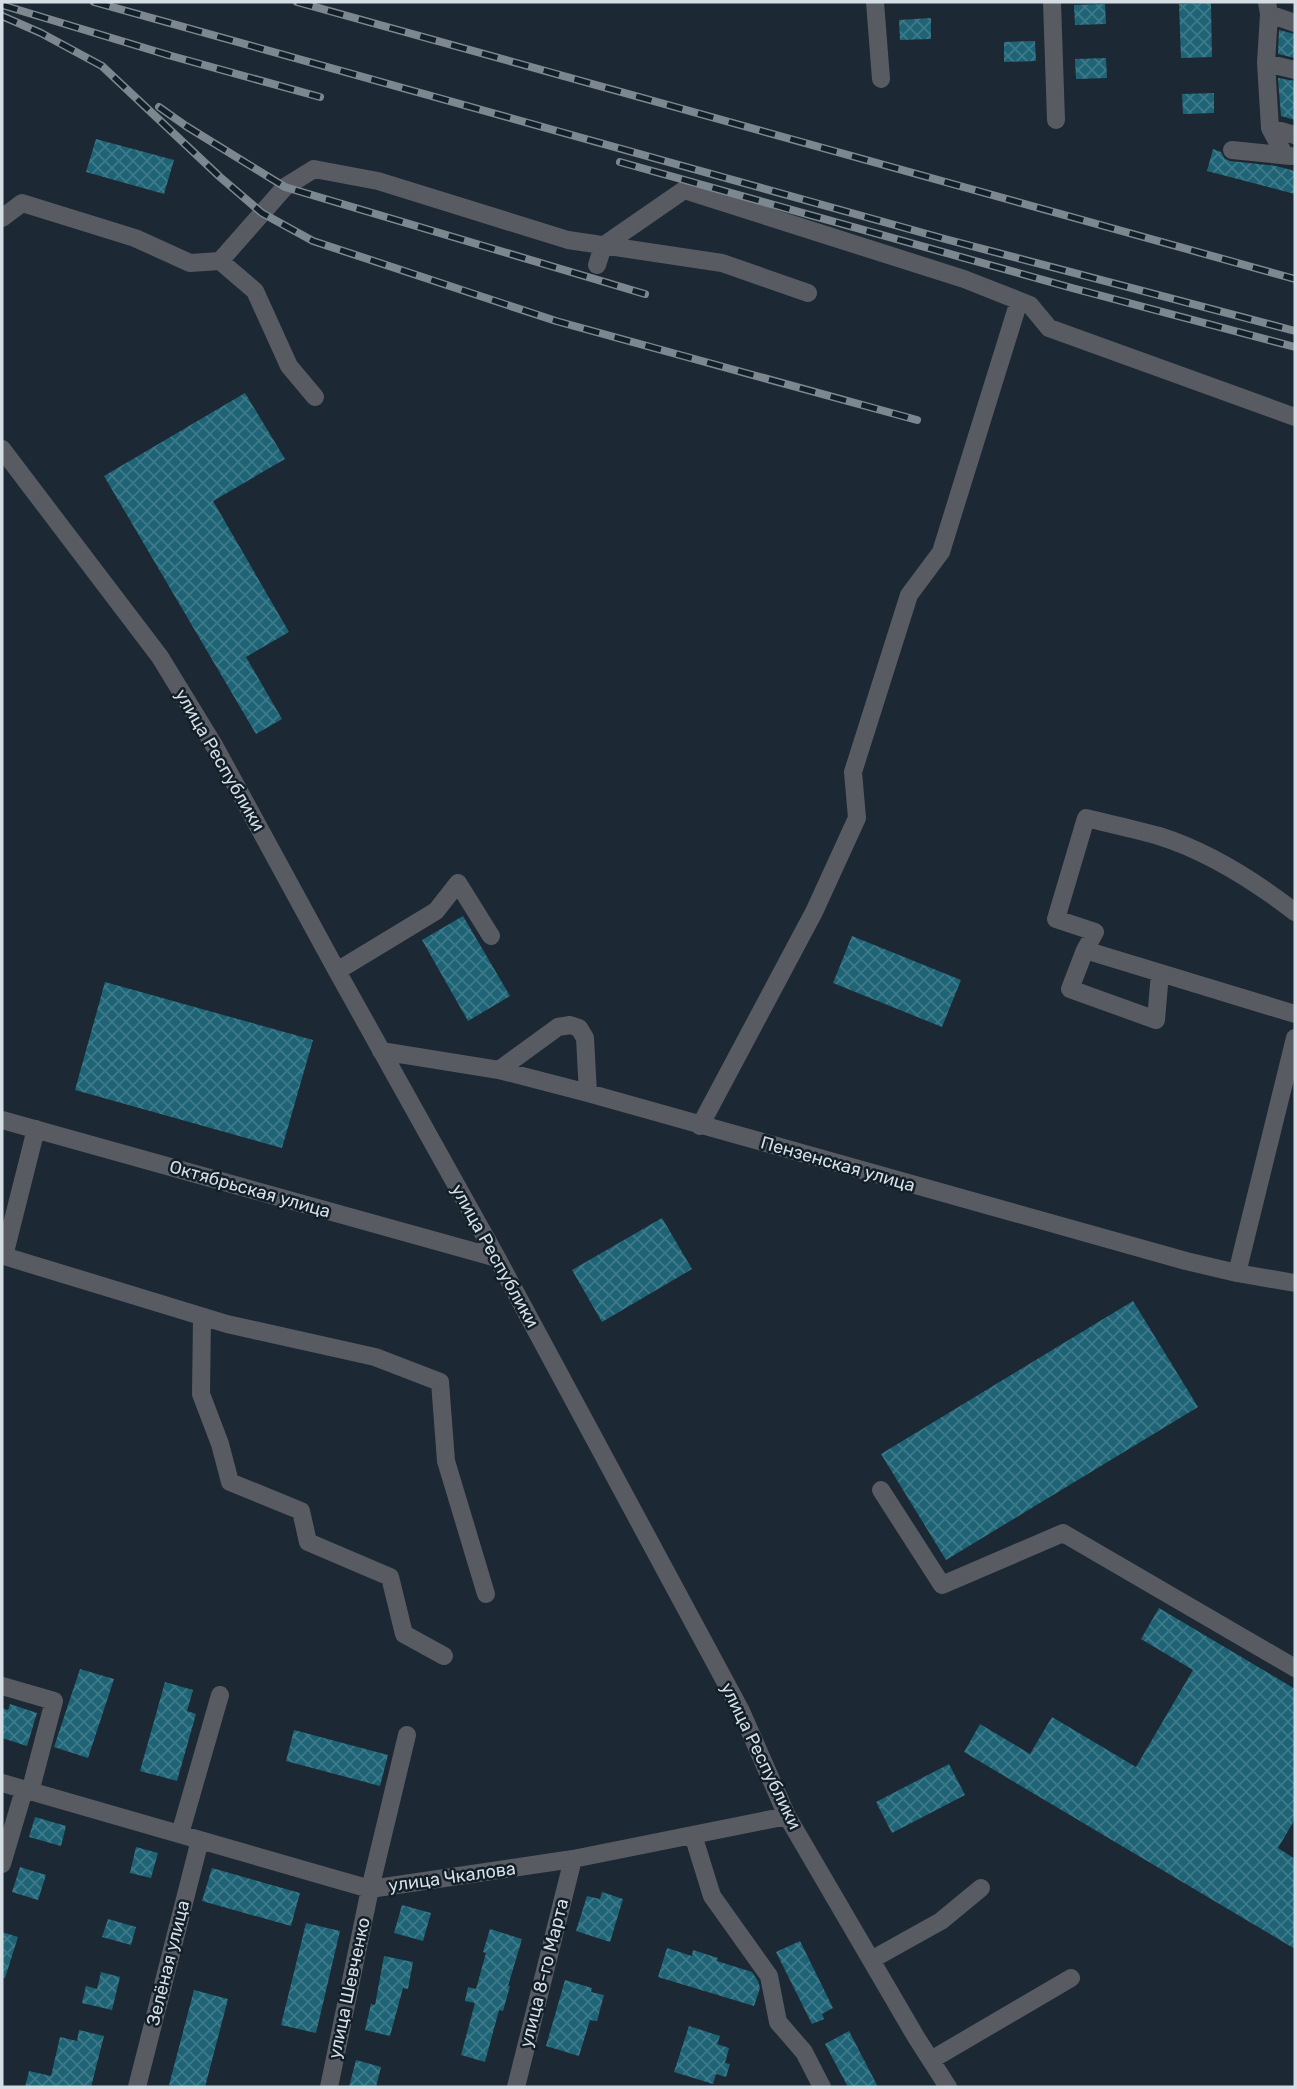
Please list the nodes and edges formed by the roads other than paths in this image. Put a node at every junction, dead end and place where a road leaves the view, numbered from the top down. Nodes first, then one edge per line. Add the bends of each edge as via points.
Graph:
1 (875, 2) edge
2 (1052, 2) edge
3 (1268, 8) edge
4 (1295, 23) edge
5 (1266, 63) junction
6 (1295, 70) edge
7 (881, 79) dead end
8 (1056, 120) dead end
9 (1270, 128) junction
10 (1295, 135) edge
11 (1232, 150) dead end
12 (1290, 156) edge
13 (2, 218) edge
14 (603, 246) junction
15 (220, 261) junction
16 (597, 265) dead end
17 (808, 293) dead end
18 (1020, 301) junction
19 (315, 397) dead end
20 (1295, 417) edge
21 (2, 449) edge
22 (1295, 912) edge
23 (491, 936) dead end
24 (1085, 950) junction
25 (337, 971) junction
26 (1160, 973) junction
27 (1295, 1014) edge
28 (1295, 1038) edge
29 (381, 1051) junction
30 (1293, 1057) edge
31 (499, 1070) junction
32 (588, 1093) junction
33 (2, 1120) edge
34 (700, 1126) junction
35 (36, 1129) junction
36 (3, 1257) edge
37 (498, 1258) junction
38 (1237, 1273) junction
39 (1295, 1283) edge
40 (202, 1317) junction
41 (881, 1490) dead end
42 (486, 1594) dead end
43 (444, 1656) dead end
44 (1295, 1668) edge
45 (2, 1686) edge
46 (220, 1695) dead end
47 (407, 1735) dead end
48 (2, 1783) edge
49 (27, 1791) junction
50 (787, 1816) junction
51 (180, 1834) junction
52 (693, 1835) junction
53 (200, 1840) junction
54 (573, 1859) junction
55 (2, 1864) edge
56 (981, 1888) dead end
57 (370, 1889) junction
58 (871, 1959) junction
59 (1070, 1978) dead end
60 (931, 2060) junction
61 (137, 2087) edge
62 (328, 2087) edge
63 (516, 2087) edge
64 (822, 2087) edge
65 (948, 2087) edge

1 - 7 street
2 - 8 street
3 - 4 street
3 - 5 street
5 - 6 street
5 - 9 street
9 - 10 street
9 - 12 street
11 - 12 street
13 - 15 street via 22,203 135,238 190,263
14 - 15 street via 568,240 378,181 314,169 285,187
14 - 16 street
14 - 17 street via 722,263
14 - 18 street via 684,190
15 - 19 street via 255,291 289,366
18 - 20 street via 1030,305 1049,328
18 - 34 street via 940,552 909,595 853,772 857,818 814,912
21 - 25 street, улица Республики via 160,657 215,747
22 - 24 street via 1223,864 1161,837 1086,818 1056,919 1096,932
23 - 25 street via 458,883 436,911
24 - 26 street
24 - 26 street via 1070,989 1156,1020
25 - 29 street, улица Республики
26 - 27 street
28 - 30 street
29 - 31 street, Пензенская улица
29 - 37 street, улица Республики
30 - 38 street
31 - 32 street, Пензенская улица
31 - 32 street via 558,1027 570,1025 579,1028 585,1038
32 - 34 street, Пензенская улица
33 - 35 street, Октябрьская улица
34 - 38 street, Пензенская улица
35 - 36 street
35 - 37 street, Октябрьская улица
36 - 40 street
37 - 50 street, улица Республики via 741,1711
38 - 39 street, Пензенская улица
40 - 42 street via 375,1357 440,1382 446,1461
40 - 43 street via 201,1394 230,1482 301,1511 308,1542 390,1577 404,1634
41 - 44 street via 942,1585 1063,1533
45 - 49 street via 54,1701
46 - 51 street
47 - 57 street, улица Шевченко
48 - 49 street, улица Чкалова
49 - 51 street, улица Чкалова
49 - 55 street
50 - 52 street, улица Чкалова
50 - 58 street, улица Республики
51 - 53 street, улица Чкалова
52 - 54 street, улица Чкалова
52 - 64 street via 712,1896 769,1976 778,2022 804,2052
53 - 57 street, улица Чкалова
53 - 61 street, Зелёная улица
54 - 57 street, улица Чкалова
54 - 63 street, улица 8-го Марта
56 - 58 street via 941,1921
57 - 62 street, улица Шевченко
58 - 60 street, улица Республики
59 - 60 street
60 - 65 street, улица Республики

